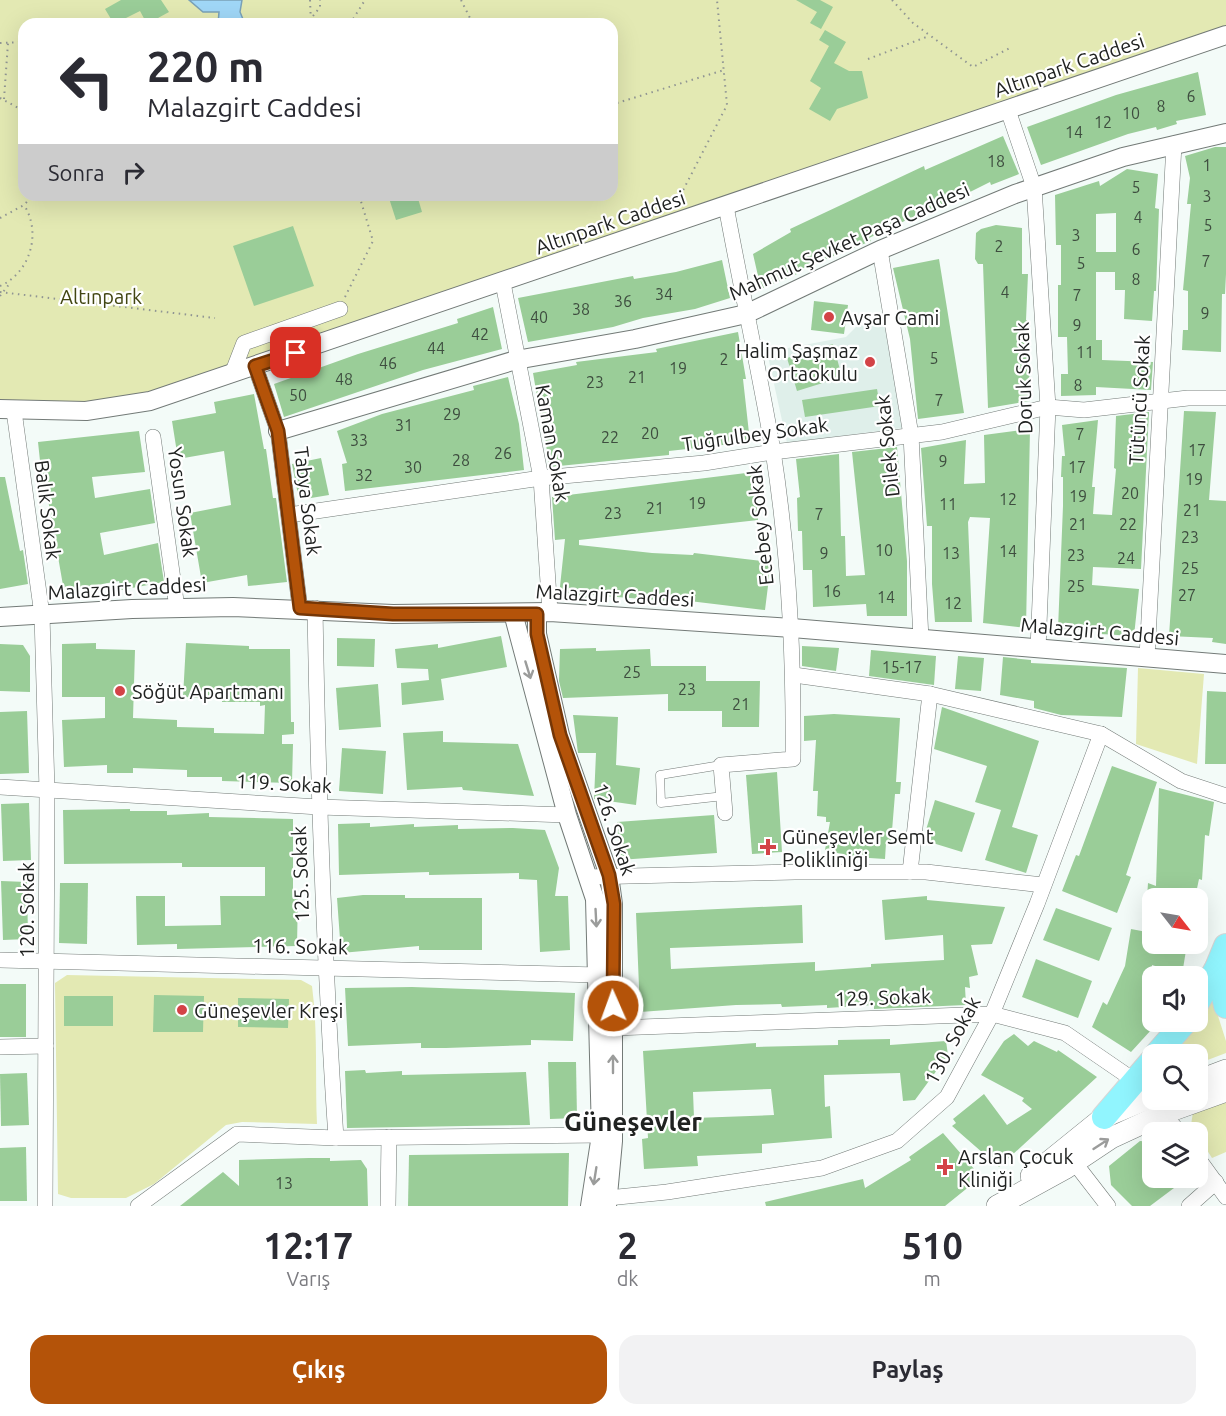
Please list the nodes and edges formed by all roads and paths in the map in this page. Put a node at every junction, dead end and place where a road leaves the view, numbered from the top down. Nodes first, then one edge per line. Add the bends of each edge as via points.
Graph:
1 (310, 0) edge
2 (320, 0) edge
3 (365, 0) edge
4 (461, 0) edge
5 (717, 0) edge
6 (892, 0) edge
7 (313, 16) joint
8 (354, 18) edge
9 (470, 18) edge
10 (1226, 34) edge
11 (929, 36) junction
12 (18, 42) edge
13 (0, 43) edge
14 (8, 43) junction
15 (1010, 48) dead end
16 (868, 59) dead end
17 (724, 70) junction
18 (2, 99) edge
19 (618, 104) edge
20 (18, 108) edge
21 (1008, 110) junction
22 (1226, 133) edge
23 (1174, 144) junction
24 (1034, 187) junction
25 (28, 201) edge
26 (361, 201) edge
27 (24, 205) junction
28 (726, 206) junction
29 (0, 218) edge
30 (665, 226) junction
31 (880, 250) junction
32 (11, 281) junction
33 (503, 283) junction
34 (0, 286) edge
35 (1, 293) edge
36 (340, 307) junction
37 (746, 314) junction
38 (215, 318) dead end
39 (336, 339) junction
40 (516, 360) junction
41 (255, 366) junction
42 (232, 374) junction
43 (1226, 398) edge
44 (1159, 401) junction
45 (1048, 408) junction
46 (7, 410) edge
47 (278, 431) junction
48 (910, 435) junction
49 (153, 437) dead end
50 (773, 452) junction
51 (541, 478) junction
52 (289, 515) junction
53 (177, 608) junction
54 (308, 608) junction
55 (513, 613) junction
56 (544, 613) junction
57 (42, 615) junction
58 (0, 617) edge
59 (792, 628) junction
60 (921, 639) junction
61 (1038, 649) junction
62 (1147, 657) junction
63 (1226, 664) edge
64 (794, 675) junction
65 (930, 694) junction
66 (1101, 734) junction
67 (721, 765) junction
68 (0, 787) edge
69 (47, 790) junction
70 (724, 796) junction
71 (1226, 796) edge
72 (319, 807) junction
73 (725, 813) dead end
74 (567, 815) junction
75 (910, 872) junction
76 (609, 875) junction
77 (588, 877) junction
78 (1043, 885) junction
79 (1226, 946) edge
80 (0, 960) edge
81 (46, 961) junction
82 (325, 968) junction
83 (1217, 968) junction
84 (598, 975) junction
85 (1208, 984) edge
86 (1226, 1006) edge
87 (992, 1014) junction
88 (614, 1028) junction
89 (1176, 1032) edge
90 (1166, 1044) edge
91 (46, 1046) junction
92 (0, 1047) edge
93 (1226, 1070) edge
94 (1208, 1076) edge
95 (1226, 1091) edge
96 (1142, 1092) edge
97 (1208, 1093) edge
98 (1142, 1101) edge
99 (1142, 1106) edge
100 (1160, 1110) edge
101 (1104, 1117) joint
102 (1170, 1122) edge
103 (601, 1135) junction
104 (389, 1137) junction
105 (336, 1138) junction
106 (1074, 1162) junction
107 (1208, 1171) edge
108 (1216, 1182) junction
109 (1226, 1197) edge
110 (607, 1202) edge
111 (45, 1206) edge
112 (138, 1206) edge
113 (388, 1206) edge
114 (590, 1206) edge
115 (996, 1206) edge
116 (1108, 1206) edge
117 (1189, 1206) edge

1 - 7 path
2 - 7 path
3 - 8 path
4 - 9 path
5 - 17 path
6 - 11 path
10 - 21 street, Altınpark Caddesi
11 - 15 path via 973,67
11 - 16 path
12 - 14 path
13 - 14 path
14 - 18 path
17 - 19 path
17 - 30 path via 728,105
18 - 20 path
21 - 24 street, Doruk Sokak
21 - 28 street, Altınpark Caddesi
22 - 23 street, Mahmut Şevket Paşa Caddesi
23 - 24 street, Mahmut Şevket Paşa Caddesi
23 - 44 street, Tütüncü Sokak
24 - 31 street, Mahmut Şevket Paşa Caddesi
24 - 45 street, Doruk Sokak
25 - 27 path
26 - 36 path via 373,241
27 - 29 path
27 - 32 path via 31,215 33,240 26,260
28 - 30 street, Altınpark Caddesi
28 - 37 street, Ecebey Sokak
30 - 33 street, Altınpark Caddesi
31 - 37 street, Mahmut Şevket Paşa Caddesi
31 - 48 street, Dilek Sokak
32 - 34 path
32 - 35 path
33 - 39 street, Altınpark Caddesi
33 - 40 street, Kaman Sokak
35 - 38 path
36 - 39 street
36 - 42 street via 243,343
37 - 40 street, Mahmut Şevket Paşa Caddesi
37 - 50 street, Ecebey Sokak
39 - 41 street, Altınpark Caddesi
40 - 47 street, Mahmut Şevket Paşa Caddesi
40 - 51 street, Kaman Sokak
41 - 42 street, Altınpark Caddesi
41 - 47 street, Tabya Sokak
42 - 46 street, Altınpark Caddesi via 150,401 86,411
43 - 44 street, Tuğrulbey Sokak
44 - 45 street, Tuğrulbey Sokak via 1084,410
44 - 62 street, Tütüncü Sokak
45 - 48 street, Tuğrulbey Sokak via 942,432
45 - 61 street, Doruk Sokak
46 - 57 street, Balık Sokak
47 - 52 street, Tabya Sokak
48 - 50 street, Tuğrulbey Sokak
48 - 60 street, Dilek Sokak
49 - 53 street, Yosun Sokak
50 - 51 street, Tuğrulbey Sokak via 705,463
50 - 59 street, Ecebey Sokak
51 - 52 street, Tuğrulbey Sokak
51 - 56 street, Kaman Sokak
52 - 54 street, Tabya Sokak
53 - 54 street, Malazgirt Caddesi
53 - 57 street, Malazgirt Caddesi
54 - 55 street, Malazgirt Caddesi via 393,614
54 - 72 street, 125. Sokak
55 - 56 street, Malazgirt Caddesi
55 -> 74 street, 126. Sokak
56 - 59 street, Malazgirt Caddesi
56 - 76 street, 126. Sokak via 537,634 560,735
57 - 58 street, Malazgirt Caddesi
57 - 69 street, 120. Sokak
59 - 60 street, Malazgirt Caddesi
59 - 64 street, Ecebey Sokak
60 - 61 street, Malazgirt Caddesi
61 - 62 street, Malazgirt Caddesi
62 - 63 street, Malazgirt Caddesi
64 - 65 street
64 - 67 street, Ecebey Sokak via 793,759
65 - 66 street
65 - 75 street
66 - 71 street via 1181,781
66 - 78 street, 130. Sokak
67 - 70 street
67 - 70 lane via 660,775 661,803
68 - 69 street, 119. Sokak
69 - 72 street, 119. Sokak
69 - 81 street, 120. Sokak
70 - 73 street
72 - 74 street, 119. Sokak
72 - 82 street, 125. Sokak
74 - 77 street, 126. Sokak
75 - 76 street
75 - 78 street
76 - 77 street
76 - 88 street, 126. Sokak via 614,904
77 -> 84 street, 126. Sokak via 595,899
78 - 87 street, 130. Sokak
79 - 83 main road
80 - 81 street, 116. Sokak
81 - 82 street, 116. Sokak
81 - 91 street, 120. Sokak
82 - 84 street, 116. Sokak
82 - 105 street, 125. Sokak
83 - 85 main road
83 - 86 main road
84 - 103 street, 126. Sokak
87 - 88 street, 129. Sokak
87 - 96 street, 129. Sokak via 1065,1033
87 - 110 street, 130. Sokak via 947,1097 897,1141 822,1168
110 -> 88 street, 126. Sokak via 613,1141
89 - 90 main road
91 - 92 street
91 - 111 street, 120. Sokak
93 - 94 main road
95 - 97 main road
98 - 101 main road
106 -> 99 main road via 1111,1138
100 - 102 street, 129. Sokak
101 - 115 main road
103 - 104 street
103 -> 114 street, 126. Sokak
104 - 105 street
104 - 113 street
105 - 112 street via 237,1134
106 - 115 main road
106 - 116 street
107 - 108 street
108 - 109 street
108 - 117 street

